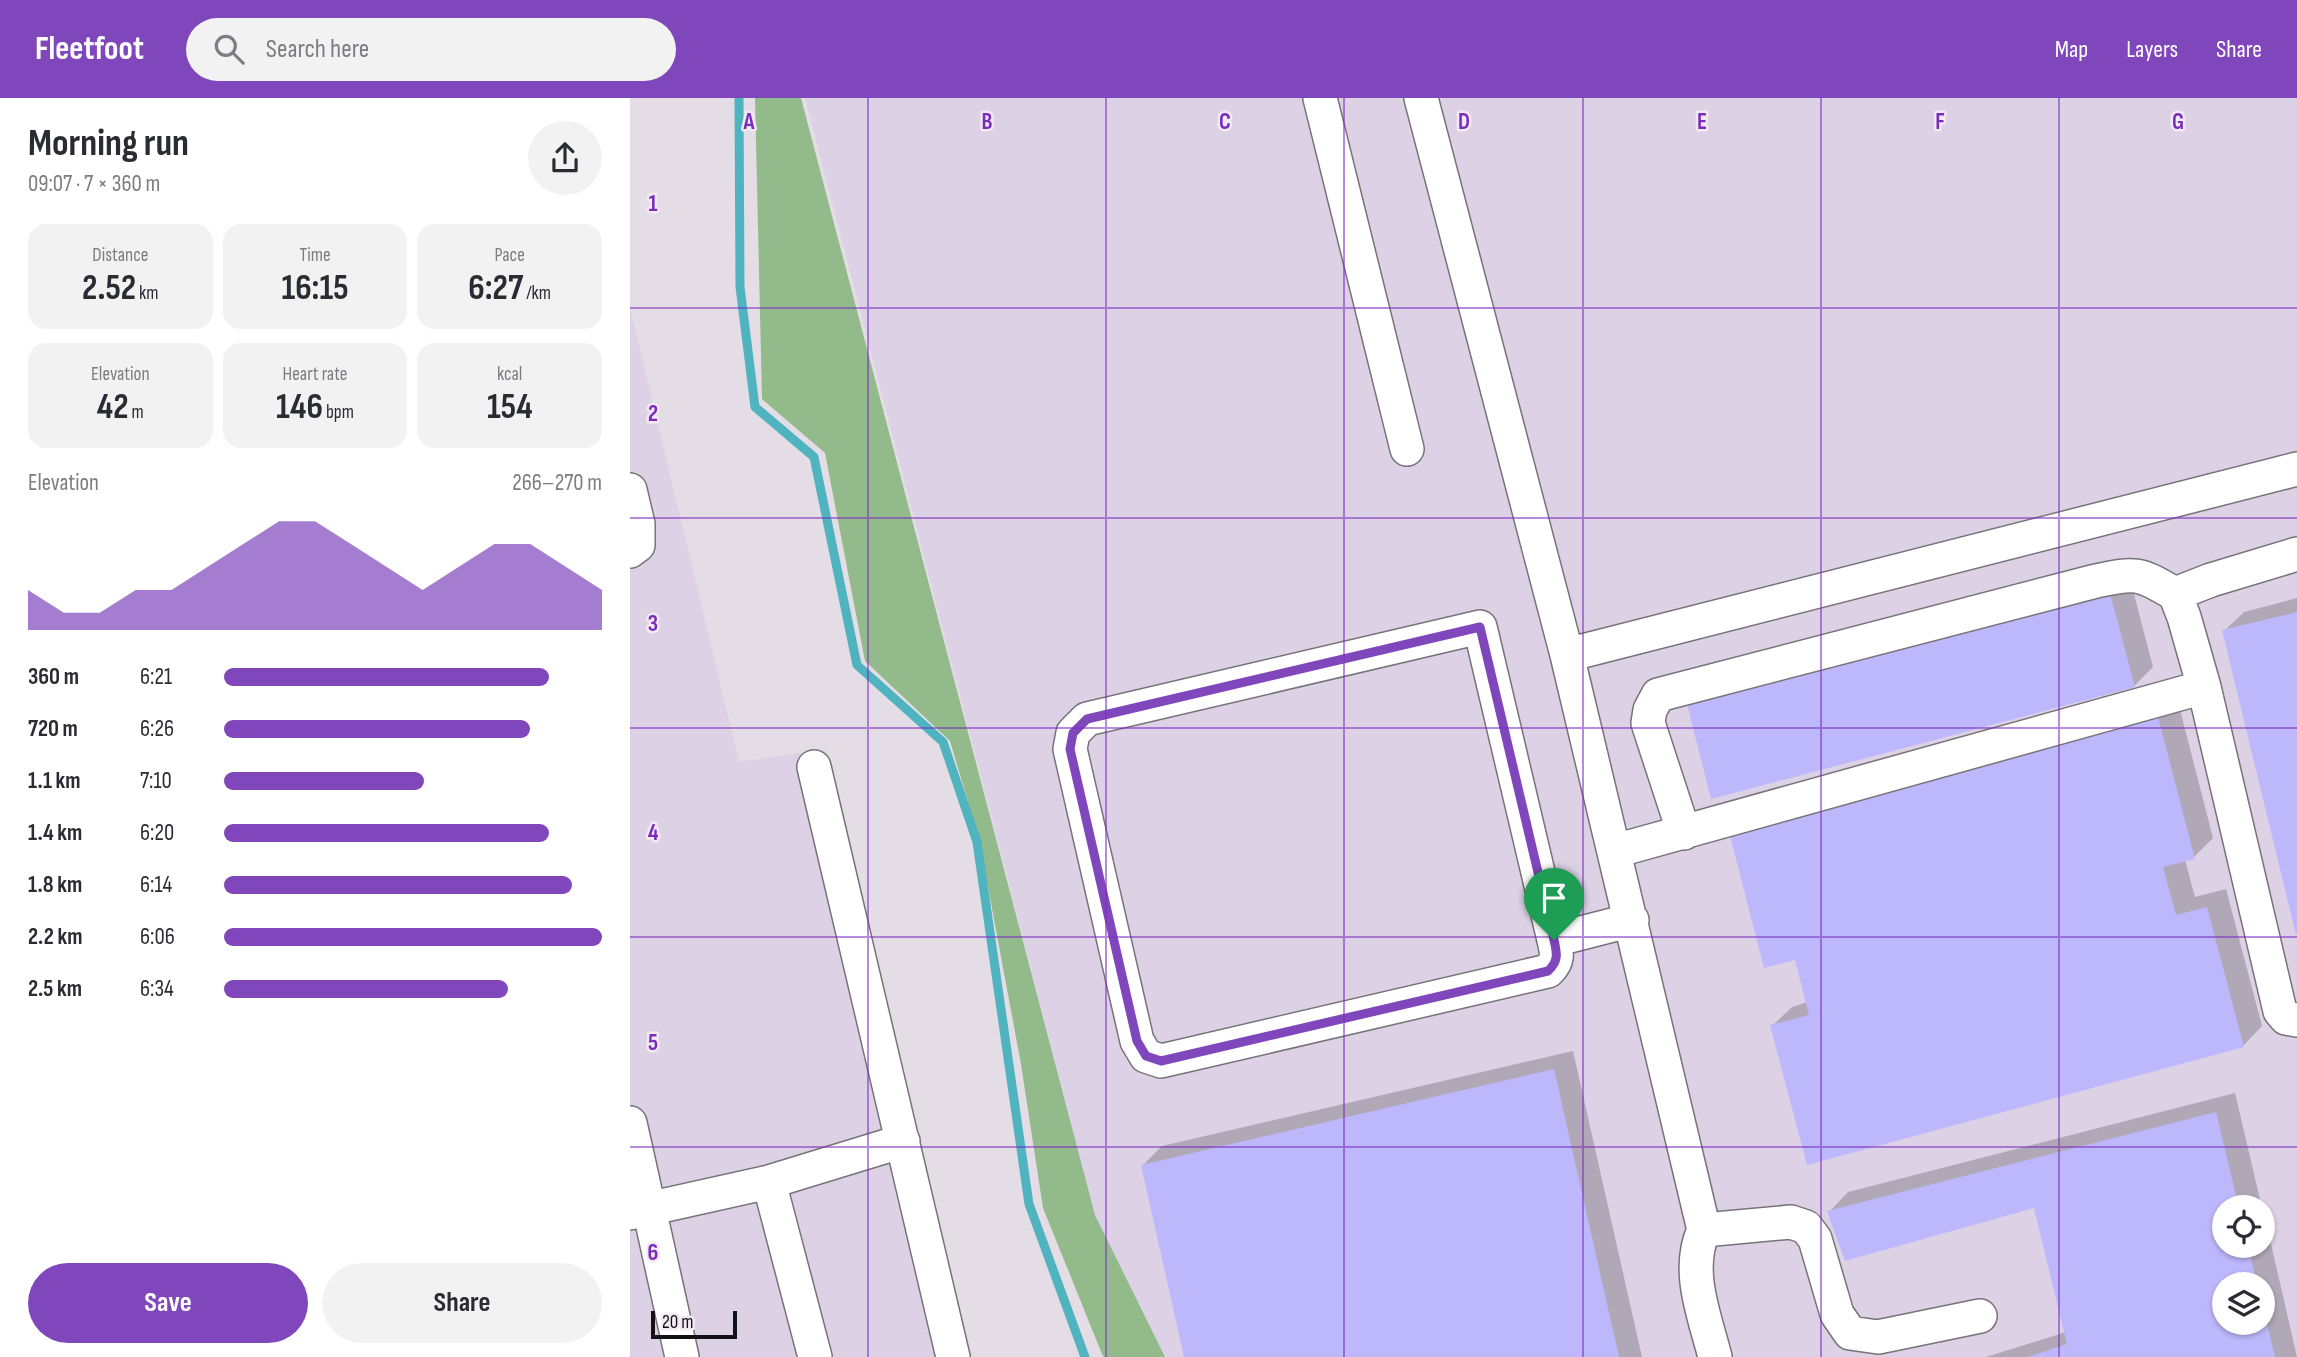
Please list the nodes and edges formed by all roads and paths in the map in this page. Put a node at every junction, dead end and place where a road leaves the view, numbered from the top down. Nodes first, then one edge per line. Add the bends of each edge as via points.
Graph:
1 (1320, 98) edge
2 (1421, 98) edge
3 (1407, 449) dead end
4 (2297, 469) edge
5 (630, 491) edge
6 (630, 551) edge
7 (2297, 554) edge
8 (2175, 594) junction
9 (1567, 655) junction
10 (2204, 687) junction
11 (814, 767) dead end
12 (1684, 833) junction
13 (1615, 851) junction
14 (1632, 920) junction
15 (1554, 940) junction
16 (2297, 1020) edge
17 (630, 1123) edge
18 (903, 1141) junction
19 (769, 1182) junction
20 (640, 1211) edge
21 (1704, 1230) junction
22 (1980, 1316) dead end
23 (682, 1357) edge
24 (814, 1357) edge
25 (953, 1357) edge
26 (1715, 1357) edge

1 - 3 street
2 - 9 street
4 - 9 street
5 - 6 street via 638,524 638,545
7 - 8 street
8 - 10 street
8 - 12 street via 2146,577 2127,574 1658,695 1648,723
9 - 13 street
10 - 12 street
10 - 16 street via 2280,1011
11 - 18 street
12 - 13 street
13 - 14 street
14 - 15 street
14 - 21 street
15 - 15 street via 1557,955 1548,971 1161,1061 1146,1056 1137,1041 1070,749 1073,733 1087,719 1480,627
17 - 20 street
18 - 19 street
18 - 25 street
19 - 20 street
19 - 24 street
20 - 23 street
21 - 22 street via 1791,1222 1806,1227 1815,1239 1837,1314 1850,1333 1878,1337
21 - 26 street via 1698,1243 1696,1284

